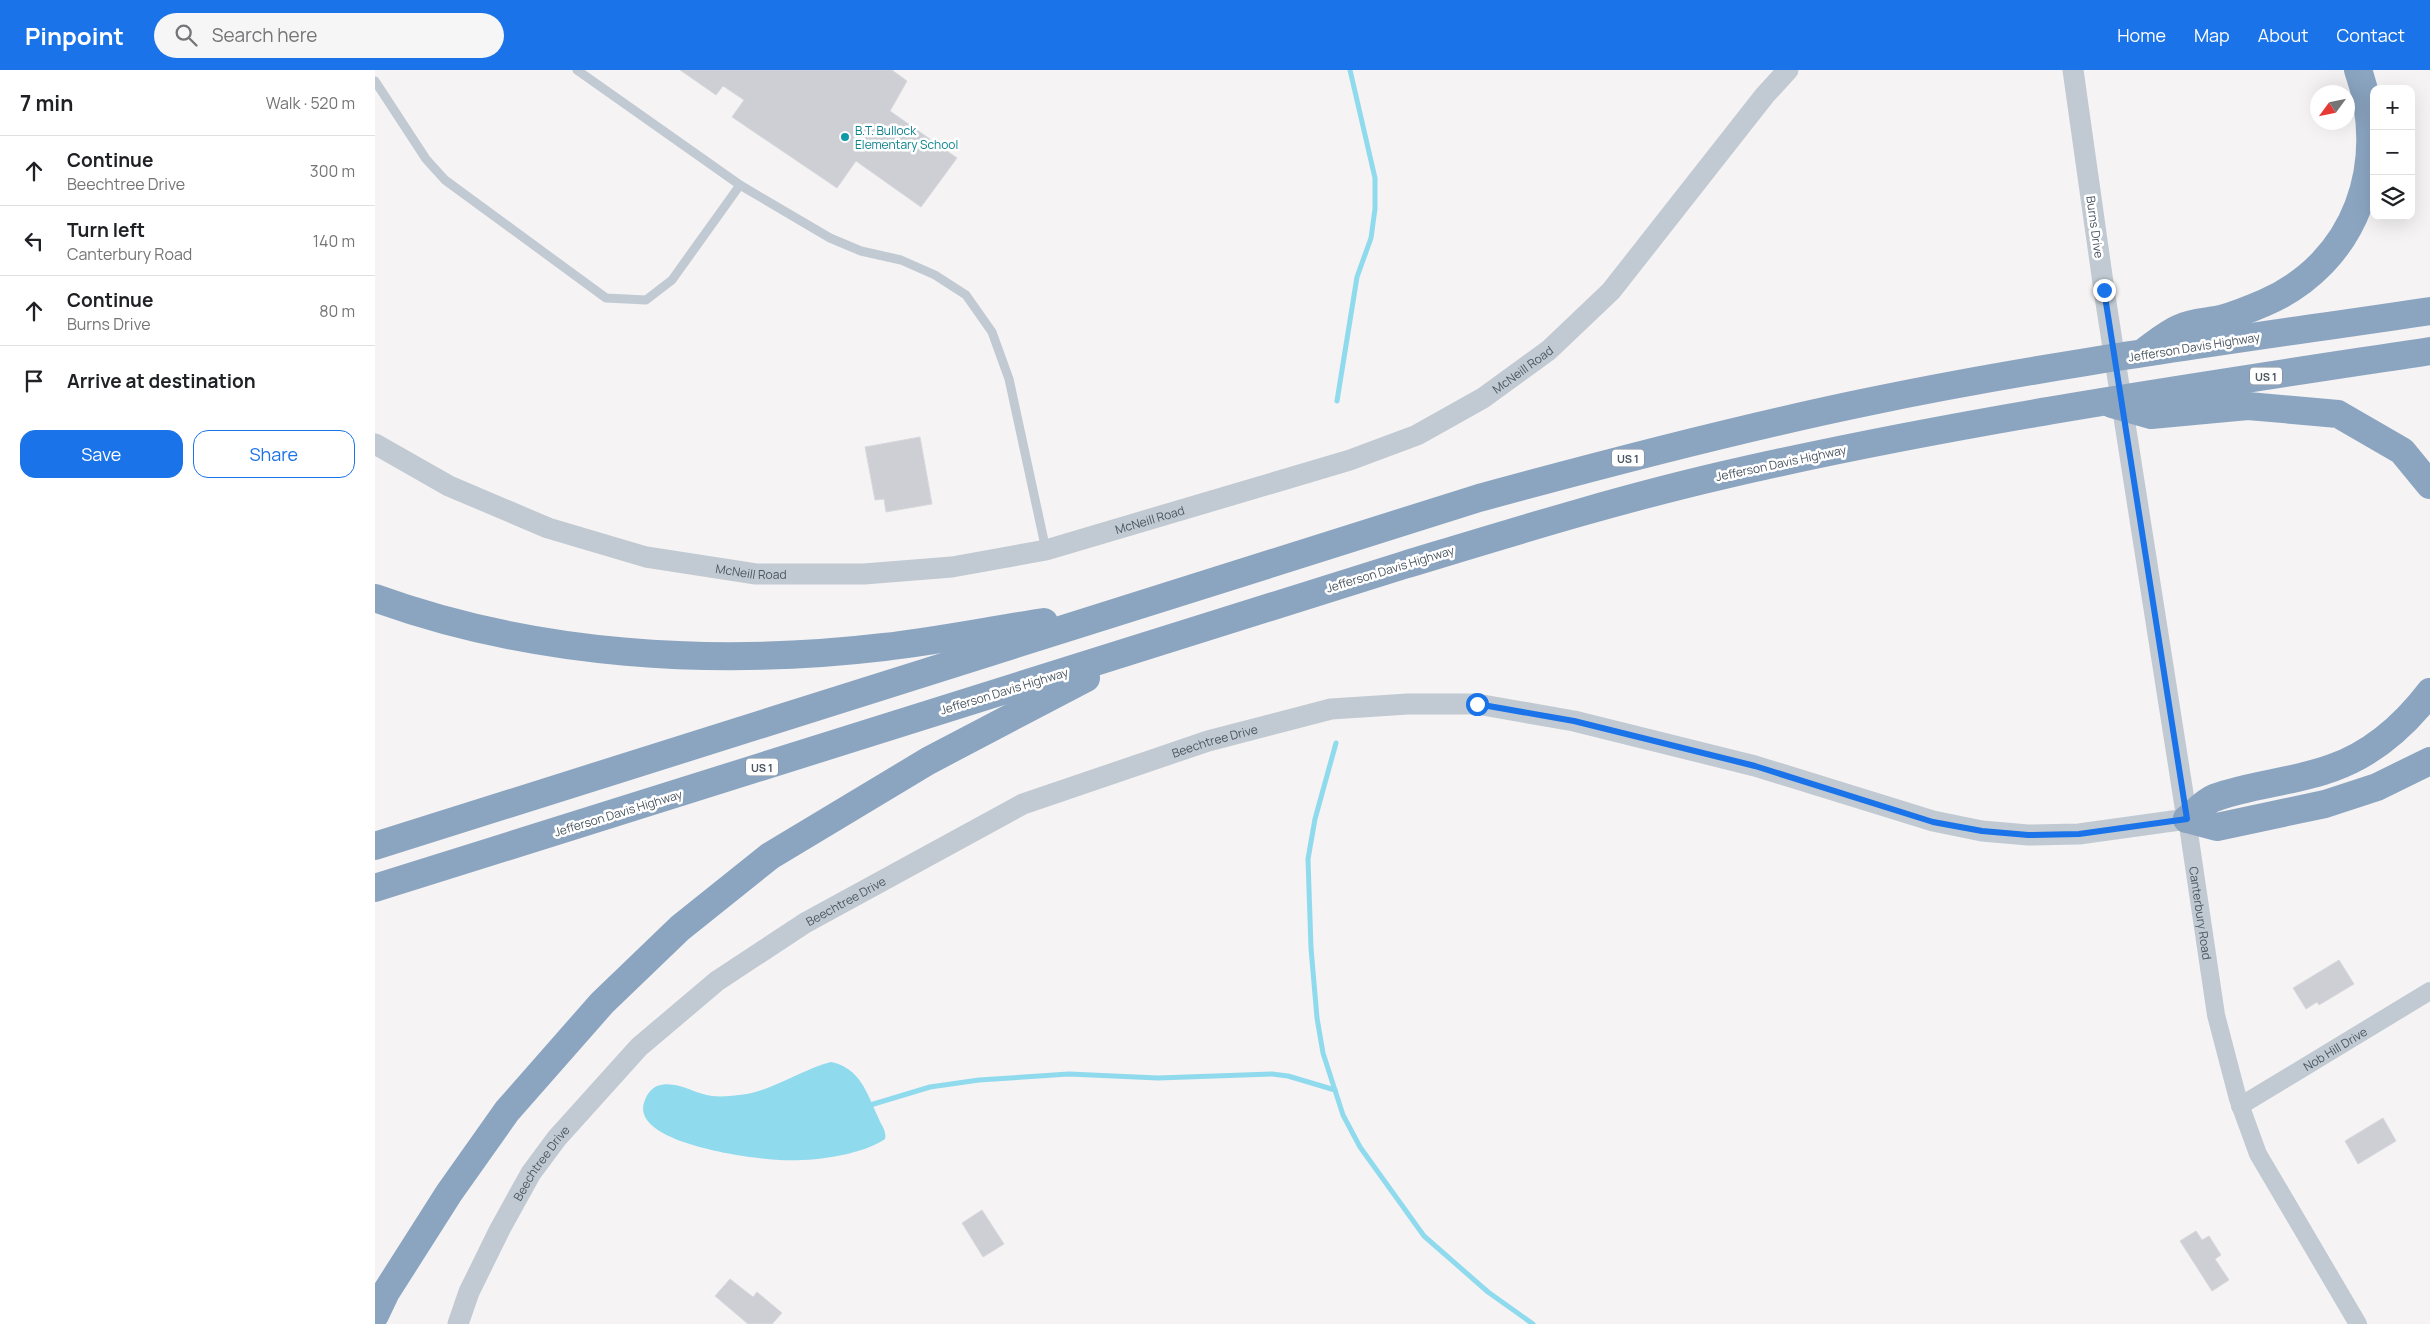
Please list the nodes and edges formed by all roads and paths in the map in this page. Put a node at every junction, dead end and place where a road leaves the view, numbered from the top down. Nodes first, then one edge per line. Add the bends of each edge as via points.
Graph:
1 (577, 70) edge
2 (1788, 70) edge
3 (2073, 70) edge
4 (2358, 70) edge
5 (375, 81) edge
6 (740, 185) junction
7 (2430, 310) edge
8 (2430, 351) edge
9 (2137, 356) junction
10 (2101, 402) junction
11 (375, 444) edge
12 (2133, 473) joint
13 (2430, 485) edge
14 (1046, 550) junction
15 (375, 598) edge
16 (1130, 610) junction
17 (1149, 645) junction
18 (2430, 692) edge
19 (2430, 761) edge
20 (2187, 819) junction
21 (375, 846) edge
22 (375, 888) edge
23 (2430, 991) edge
24 (2241, 1106) junction
25 (375, 1314) edge
26 (458, 1324) edge
27 (2358, 1324) edge

1 - 6 lane
2 - 14 street, McNeill Road via 1611,291 1549,350 1483,398 1417,435 1350,460
3 - 12 street, Burns Drive
4 - 9 highway via 2371,124 2371,155 2360,206 2327,257 2312,274 2285,292 2222,318 2181,327
5 - 6 lane via 426,159 445,180 606,298 646,300 673,280
6 - 14 lane via 829,238 861,251 901,260 935,275 966,295 992,332 1009,379
7 - 9 highway, Jefferson Davis Highway / US 1
8 - 10 highway, Jefferson Davis Highway / US 1
9 - 16 highway, Jefferson Davis Highway / US 1 via 1867,402 1654,450 1479,498
10 - 13 highway via 2151,415 2248,406 2339,414 2402,451
10 - 17 highway, Jefferson Davis Highway / US 1 via 1976,422 1723,475 1558,518
11 - 14 street, McNeill Road via 449,486 547,528 646,557 756,574 865,574 952,568
12 - 20 street, Canterbury Road
15 - 16 highway via 460,624 533,638 650,653 731,655 885,647
16 - 21 highway, Jefferson Davis Highway / US 1
17 - 22 highway, Jefferson Davis Highway / US 1
17 - 25 highway via 919,766 770,856 680,928 602,1003 507,1111 449,1193
18 - 20 highway via 2386,739 2358,756 2333,768 2212,799
19 - 20 highway via 2377,787 2325,804 2217,827
20 - 24 street, Canterbury Road via 2216,1015
20 - 26 street, Beechtree Drive via 2079,834 2028,835 1982,831 1933,822 1755,766 1574,721 1477,704 1408,704 1331,710 1208,740 1023,804 805,923 717,981 639,1047 552,1145 531,1173 500,1228 469,1292
23 - 24 street, Nob Hill Drive
24 - 27 street, Canterbury Road via 2258,1154

